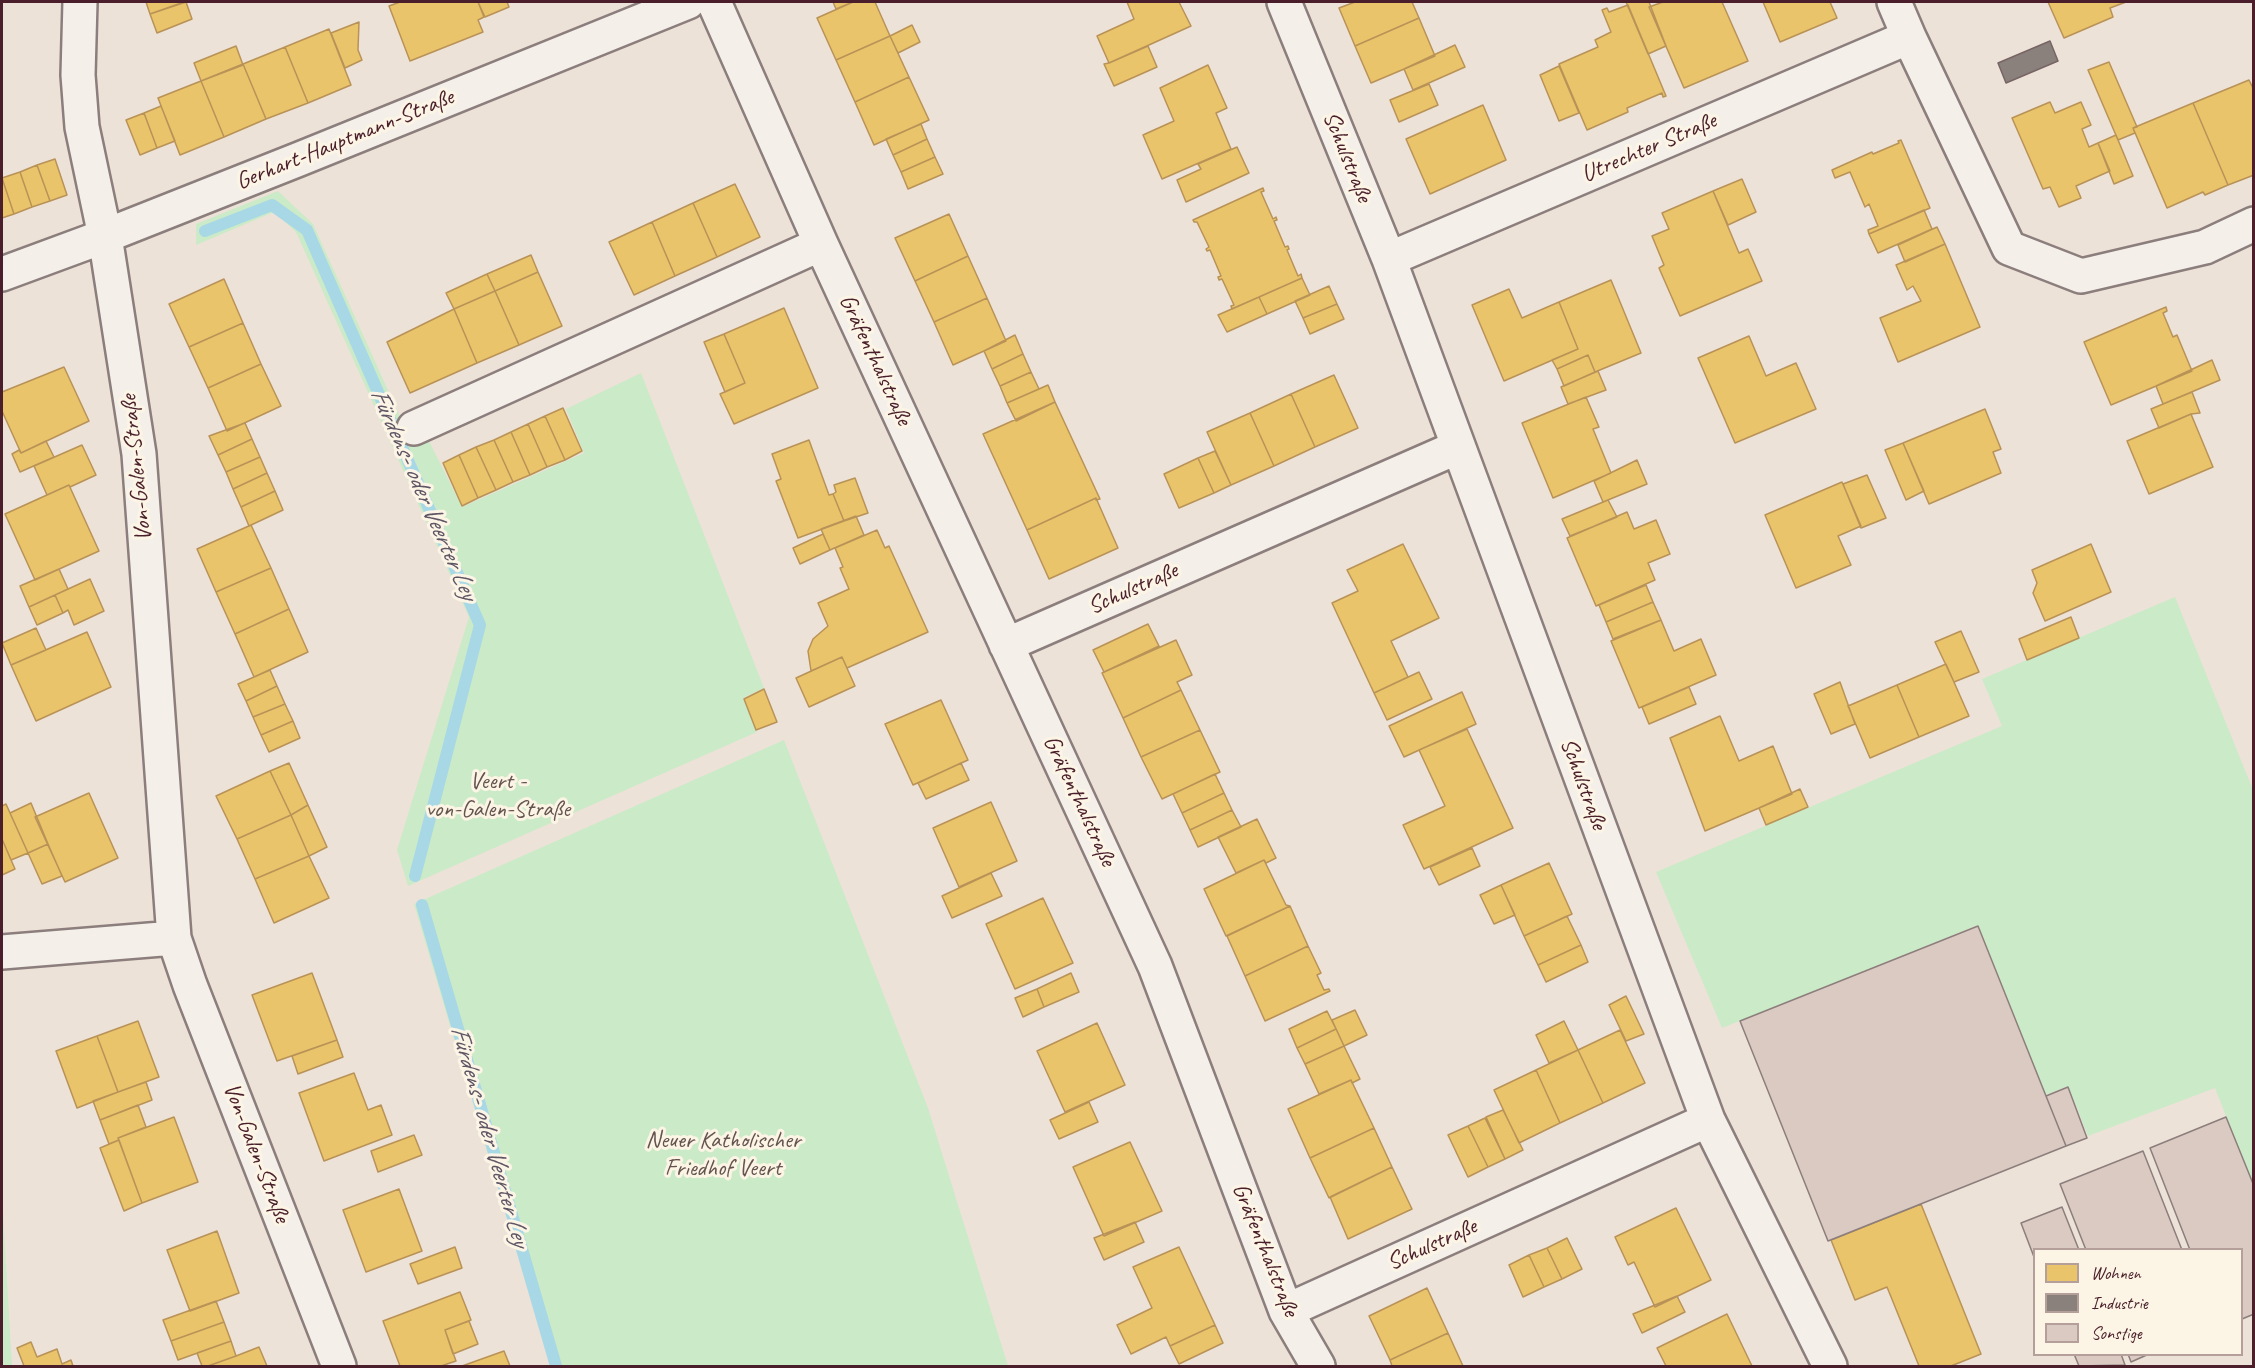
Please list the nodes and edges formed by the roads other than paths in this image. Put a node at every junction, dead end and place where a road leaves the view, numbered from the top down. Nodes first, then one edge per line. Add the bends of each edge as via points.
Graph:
1 (80, 2) edge
2 (688, 2) edge
3 (714, 2) edge
4 (1284, 2) edge
5 (1894, 2) edge
6 (1909, 37) junction
7 (2253, 224) edge
8 (105, 236) junction
9 (821, 244) junction
10 (1389, 259) junction
11 (2, 274) edge
12 (414, 428) dead end
13 (1458, 447) junction
14 (1006, 645) junction
15 (174, 938) junction
16 (2, 952) edge
17 (1708, 1120) junction
18 (1286, 1311) junction
19 (339, 1366) edge
20 (1318, 1366) edge
21 (1830, 1366) edge

1 - 8 street, Von-Galen-Straße via 78,75 82,127
2 - 8 street, Gerhart-Hauptmann-Straße
3 - 9 street, Gräfenthalstraße
4 - 10 street, Schulstraße
5 - 6 street
6 - 7 street via 2009,248 2081,276 2205,247
6 - 10 street, Utrechter Straße
8 - 11 street, Gerhart-Hauptmann-Straße
8 - 15 street, Von-Galen-Straße via 139,454
9 - 12 street
9 - 14 street, Gräfenthalstraße
10 - 13 street, Schulstraße
13 - 14 street, Schulstraße
13 - 17 street, Schulstraße
14 - 18 street, Gräfenthalstraße via 1155,966
15 - 16 street
15 - 19 street, Von-Galen-Straße
17 - 18 street, Schulstraße
17 - 21 street, Schulstraße
18 - 20 street, Gräfenthalstraße

